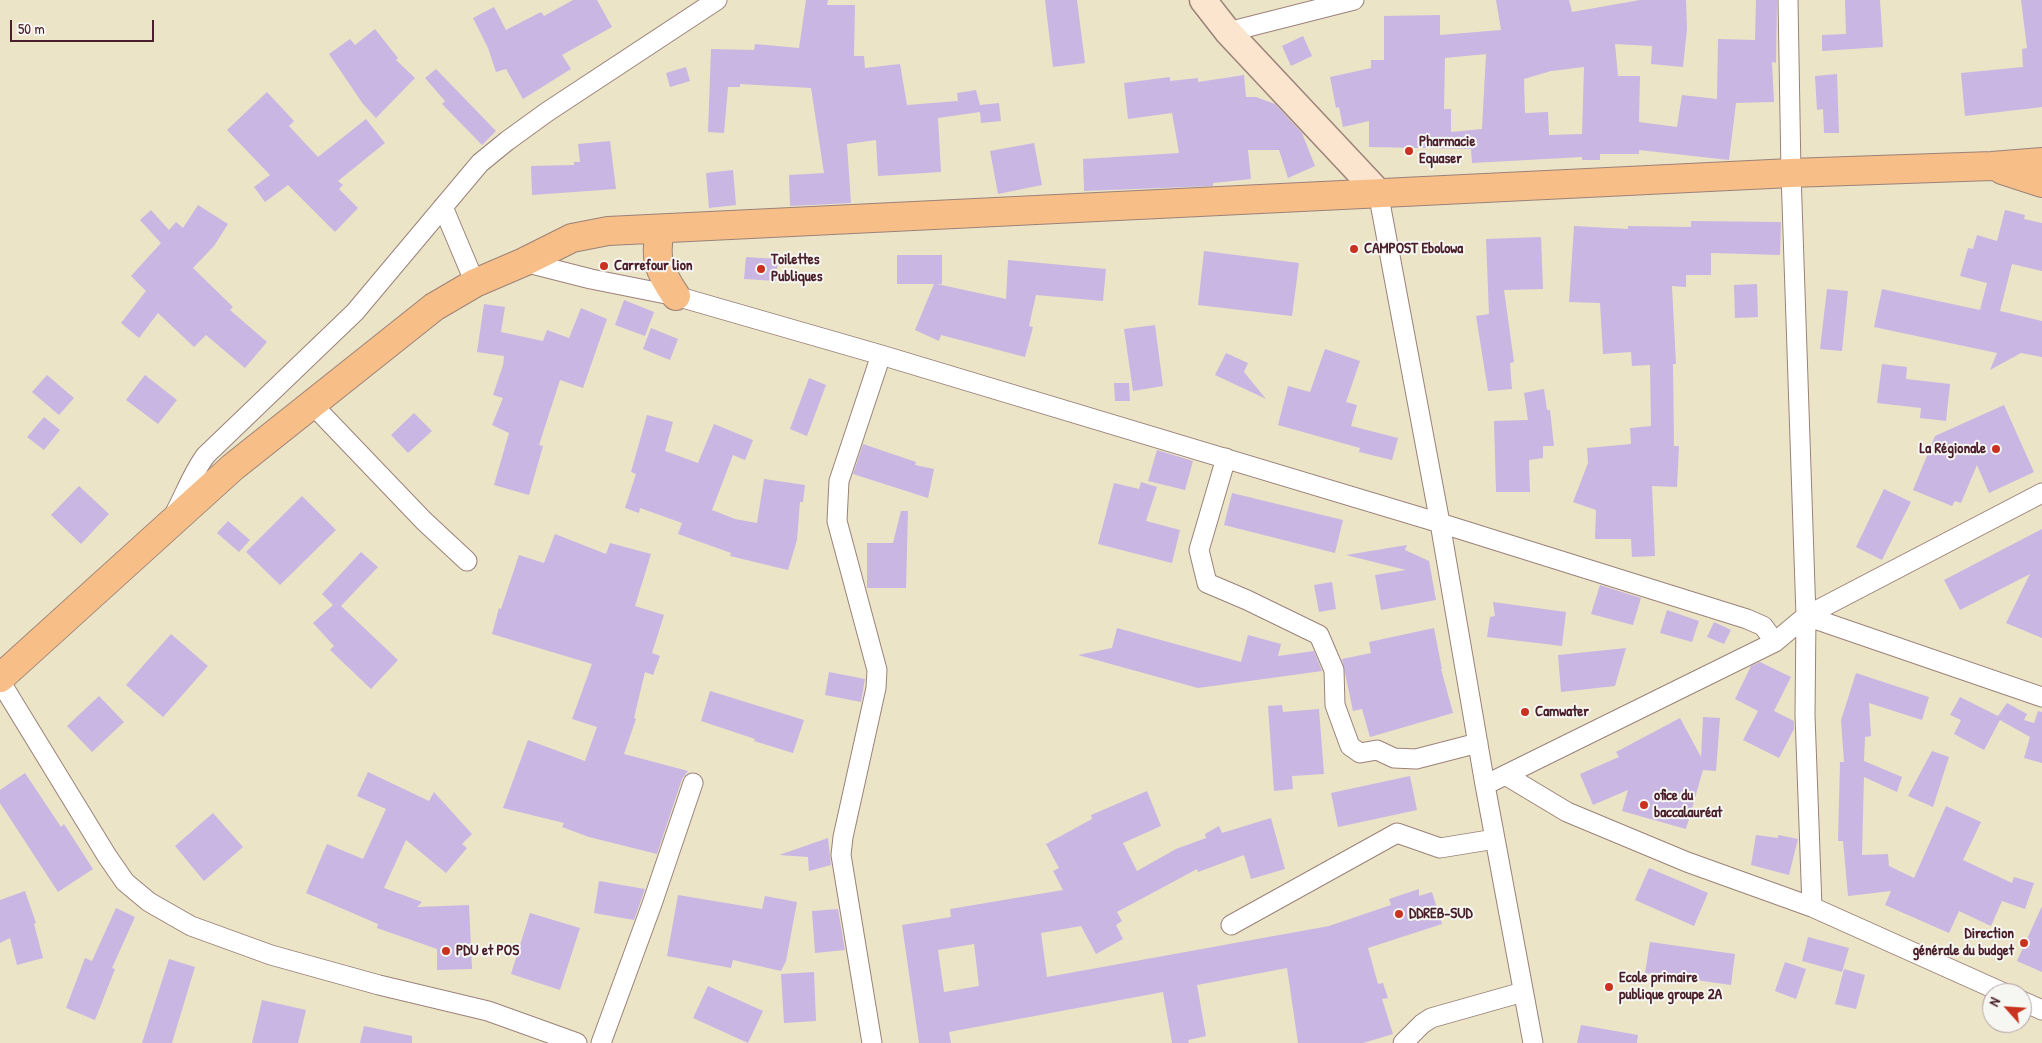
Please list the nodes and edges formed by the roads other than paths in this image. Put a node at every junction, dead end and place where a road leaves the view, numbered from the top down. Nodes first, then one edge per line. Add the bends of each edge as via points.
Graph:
1 (717, 0) edge
2 (1203, 0) edge
3 (1354, 0) edge
4 (1788, 0) edge
5 (1228, 32) junction
6 (2042, 162) edge
7 (1992, 166) junction
8 (1791, 173) junction
9 (2042, 183) edge
10 (1378, 192) junction
11 (443, 207) junction
12 (660, 230) junction
13 (524, 262) junction
14 (475, 282) junction
15 (676, 296) junction
16 (881, 355) junction
17 (311, 403) junction
18 (1226, 458) junction
19 (2042, 494) edge
20 (1440, 523) junction
21 (166, 527) junction
22 (467, 561) dead end
23 (1806, 616) junction
24 (1775, 642) junction
25 (0, 679) edge
26 (2042, 697) edge
27 (1478, 743) junction
28 (1507, 776) junction
29 (693, 783) dead end
30 (1485, 785) junction
31 (1495, 839) junction
32 (1812, 907) junction
33 (1230, 925) dead end
34 (1982, 983) edge
35 (1523, 992) junction
36 (557, 1040) edge
37 (577, 1043) edge
38 (601, 1043) edge
39 (872, 1043) edge
40 (1403, 1043) edge
41 (1533, 1043) edge

1 - 11 street via 507,141 480,163
2 - 5 main road
3 - 5 street
4 - 8 street
5 - 10 main road
6 - 7 main road
7 - 8 main road
7 - 9 main road
8 - 10 main road
8 - 23 street
10 - 12 main road
10 - 20 street
11 - 14 street
11 - 21 street via 355,312 206,455
12 - 13 main road via 608,231 572,238
12 - 15 main road via 656,251 662,275
13 - 14 main road
13 - 15 street
14 - 17 main road via 434,308
15 - 16 street
16 - 18 street
16 - 39 street via 839,481 836,502 837,521 877,670 841,855
17 - 21 main road
17 - 22 street
18 - 20 street
18 - 27 street via 1199,550 1207,583 1319,635 1334,670 1335,705 1350,746 1360,753 1377,750 1394,758 1416,759
19 - 23 street
20 - 24 street via 1747,618 1763,626
20 - 27 street
21 - 25 main road
23 - 24 street
23 - 26 street
23 - 32 street via 1805,715
24 - 28 street
25 - 36 street via 107,856 125,882 149,902 191,926 271,955 488,1011
27 - 30 street
28 - 30 street
28 - 32 street via 1567,812 1687,862
29 - 38 street
30 - 31 street
31 - 33 street via 1440,848 1397,833
31 - 35 street
32 - 34 street
35 - 40 street via 1432,1018
35 - 41 street
36 - 37 street

